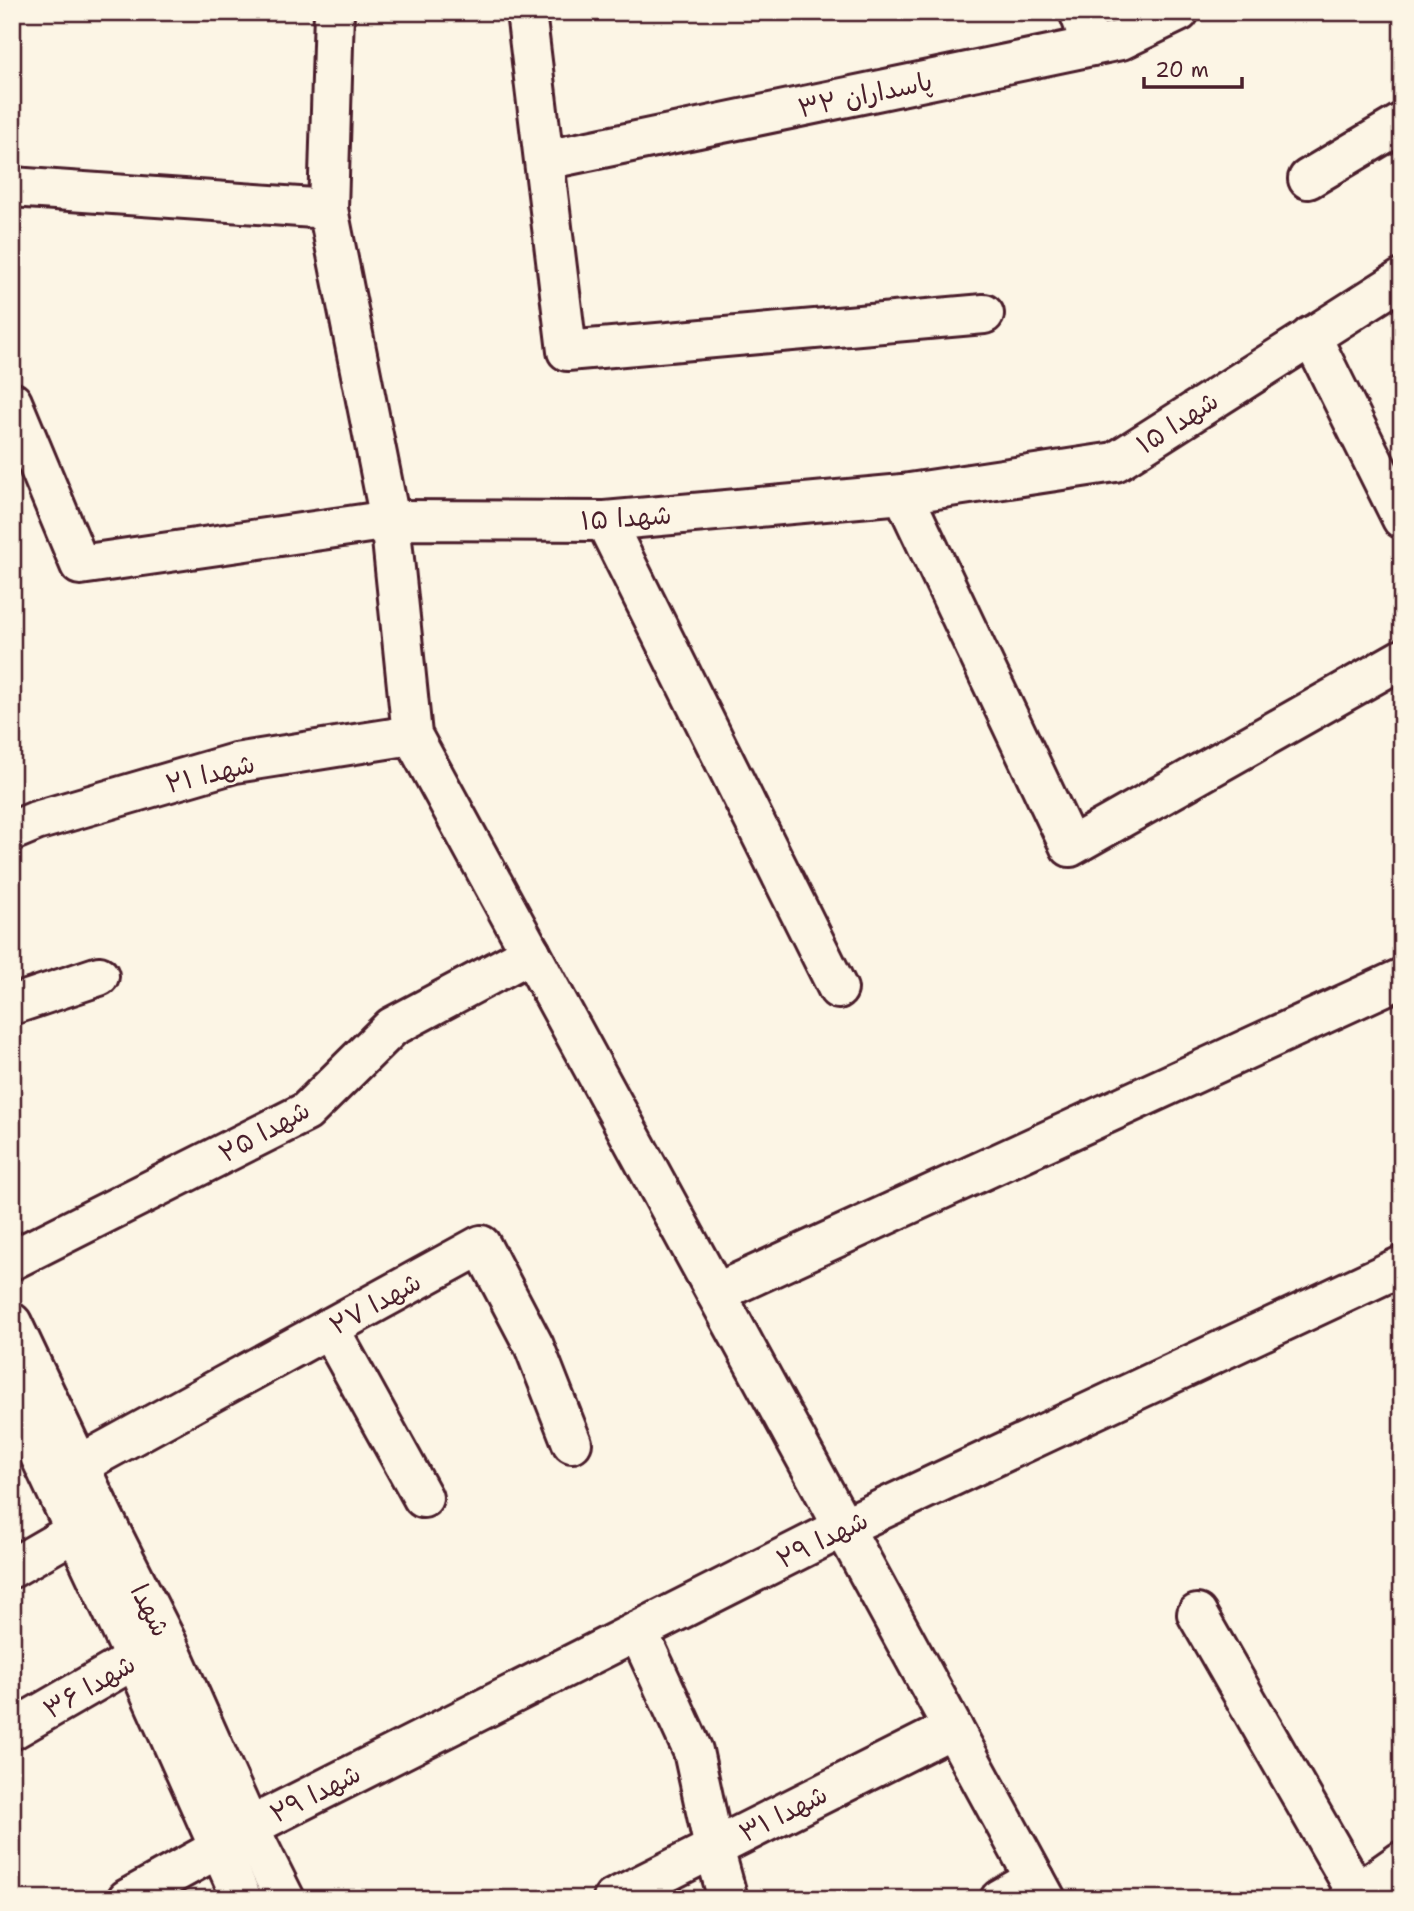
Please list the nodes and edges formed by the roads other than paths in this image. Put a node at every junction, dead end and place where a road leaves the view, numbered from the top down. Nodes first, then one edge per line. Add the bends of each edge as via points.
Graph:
1 (334, 12) edge
2 (526, 12) edge
3 (1179, 12) edge
4 (1086, 29) edge
5 (1402, 123) edge
6 (545, 160) junction
7 (1308, 179) dead end
8 (12, 187) edge
9 (328, 209) junction
10 (1402, 279) edge
11 (984, 314) dead end
12 (1311, 336) junction
13 (13, 410) edge
14 (902, 494) junction
15 (1402, 519) edge
16 (390, 520) junction
17 (605, 521) junction
18 (1402, 659) edge
19 (412, 735) junction
20 (12, 831) edge
21 (531, 953) junction
22 (99, 976) dead end
23 (1402, 978) edge
24 (838, 989) dead end
25 (12, 1005) edge
26 (12, 1260) edge
27 (1402, 1266) edge
28 (716, 1293) junction
29 (12, 1323) edge
30 (329, 1328) junction
31 (12, 1396) edge
32 (572, 1443) dead end
33 (79, 1465) junction
34 (423, 1498) dead end
35 (844, 1527) junction
36 (76, 1531) junction
37 (12, 1568) edge
38 (1197, 1614) dead end
39 (638, 1631) junction
40 (151, 1651) junction
41 (953, 1728) junction
42 (12, 1730) edge
43 (234, 1837) junction
44 (714, 1848) junction
45 (1402, 1861) edge
46 (1041, 1889) edge
47 (1353, 1896) edge
48 (127, 1899) edge
49 (242, 1899) edge
50 (285, 1899) edge
51 (613, 1899) edge
52 (728, 1899) edge
53 (1000, 1899) edge

1 - 9 street
2 - 6 street
3 - 4 street, پاسداران ۳۲ via 1121,40
4 - 6 street, پاسداران ۳۲
5 - 7 street
6 - 11 street via 568,351
8 - 9 street
9 - 16 street
10 - 12 street, شهدا ۱۵
12 - 14 street, شهدا ۱۵ via 1115,462
12 - 15 street
13 - 16 street, شهدا ۱۵ via 80,565
14 - 17 street, شهدا ۱۵
14 - 18 street via 1070,847
16 - 17 street, شهدا ۱۵
16 - 19 street
17 - 24 street
19 - 20 street, شهدا ۲۱ via 235,763
19 - 21 street
21 - 26 street, شهدا ۲۵ via 392,1027 306,1112
21 - 28 street
22 - 25 street
23 - 28 street
27 - 35 street, شهدا ۲۹
28 - 35 street
29 - 33 street, شهدا
30 - 32 street, شهدا ۲۷ via 481,1245 534,1346
30 - 33 street, شهدا ۲۷
30 - 34 street
31 - 36 street, شهدا
33 - 40 street, شهدا
35 - 39 street, شهدا ۲۹
35 - 41 street
36 - 37 street
36 - 40 street, شهدا
38 - 47 street
39 - 43 street, شهدا ۲۹
39 - 44 street via 693,1751
40 - 42 street, شهدا ۳۶
40 - 43 street, شهدا
41 - 44 street, شهدا ۳۱
41 - 46 street
43 - 48 street, شهدا ۲۹
43 - 49 street, شهدا
43 - 50 street, شهدا
44 - 51 street, شهدا ۳۱
44 - 52 street
45 - 47 street
46 - 53 street

